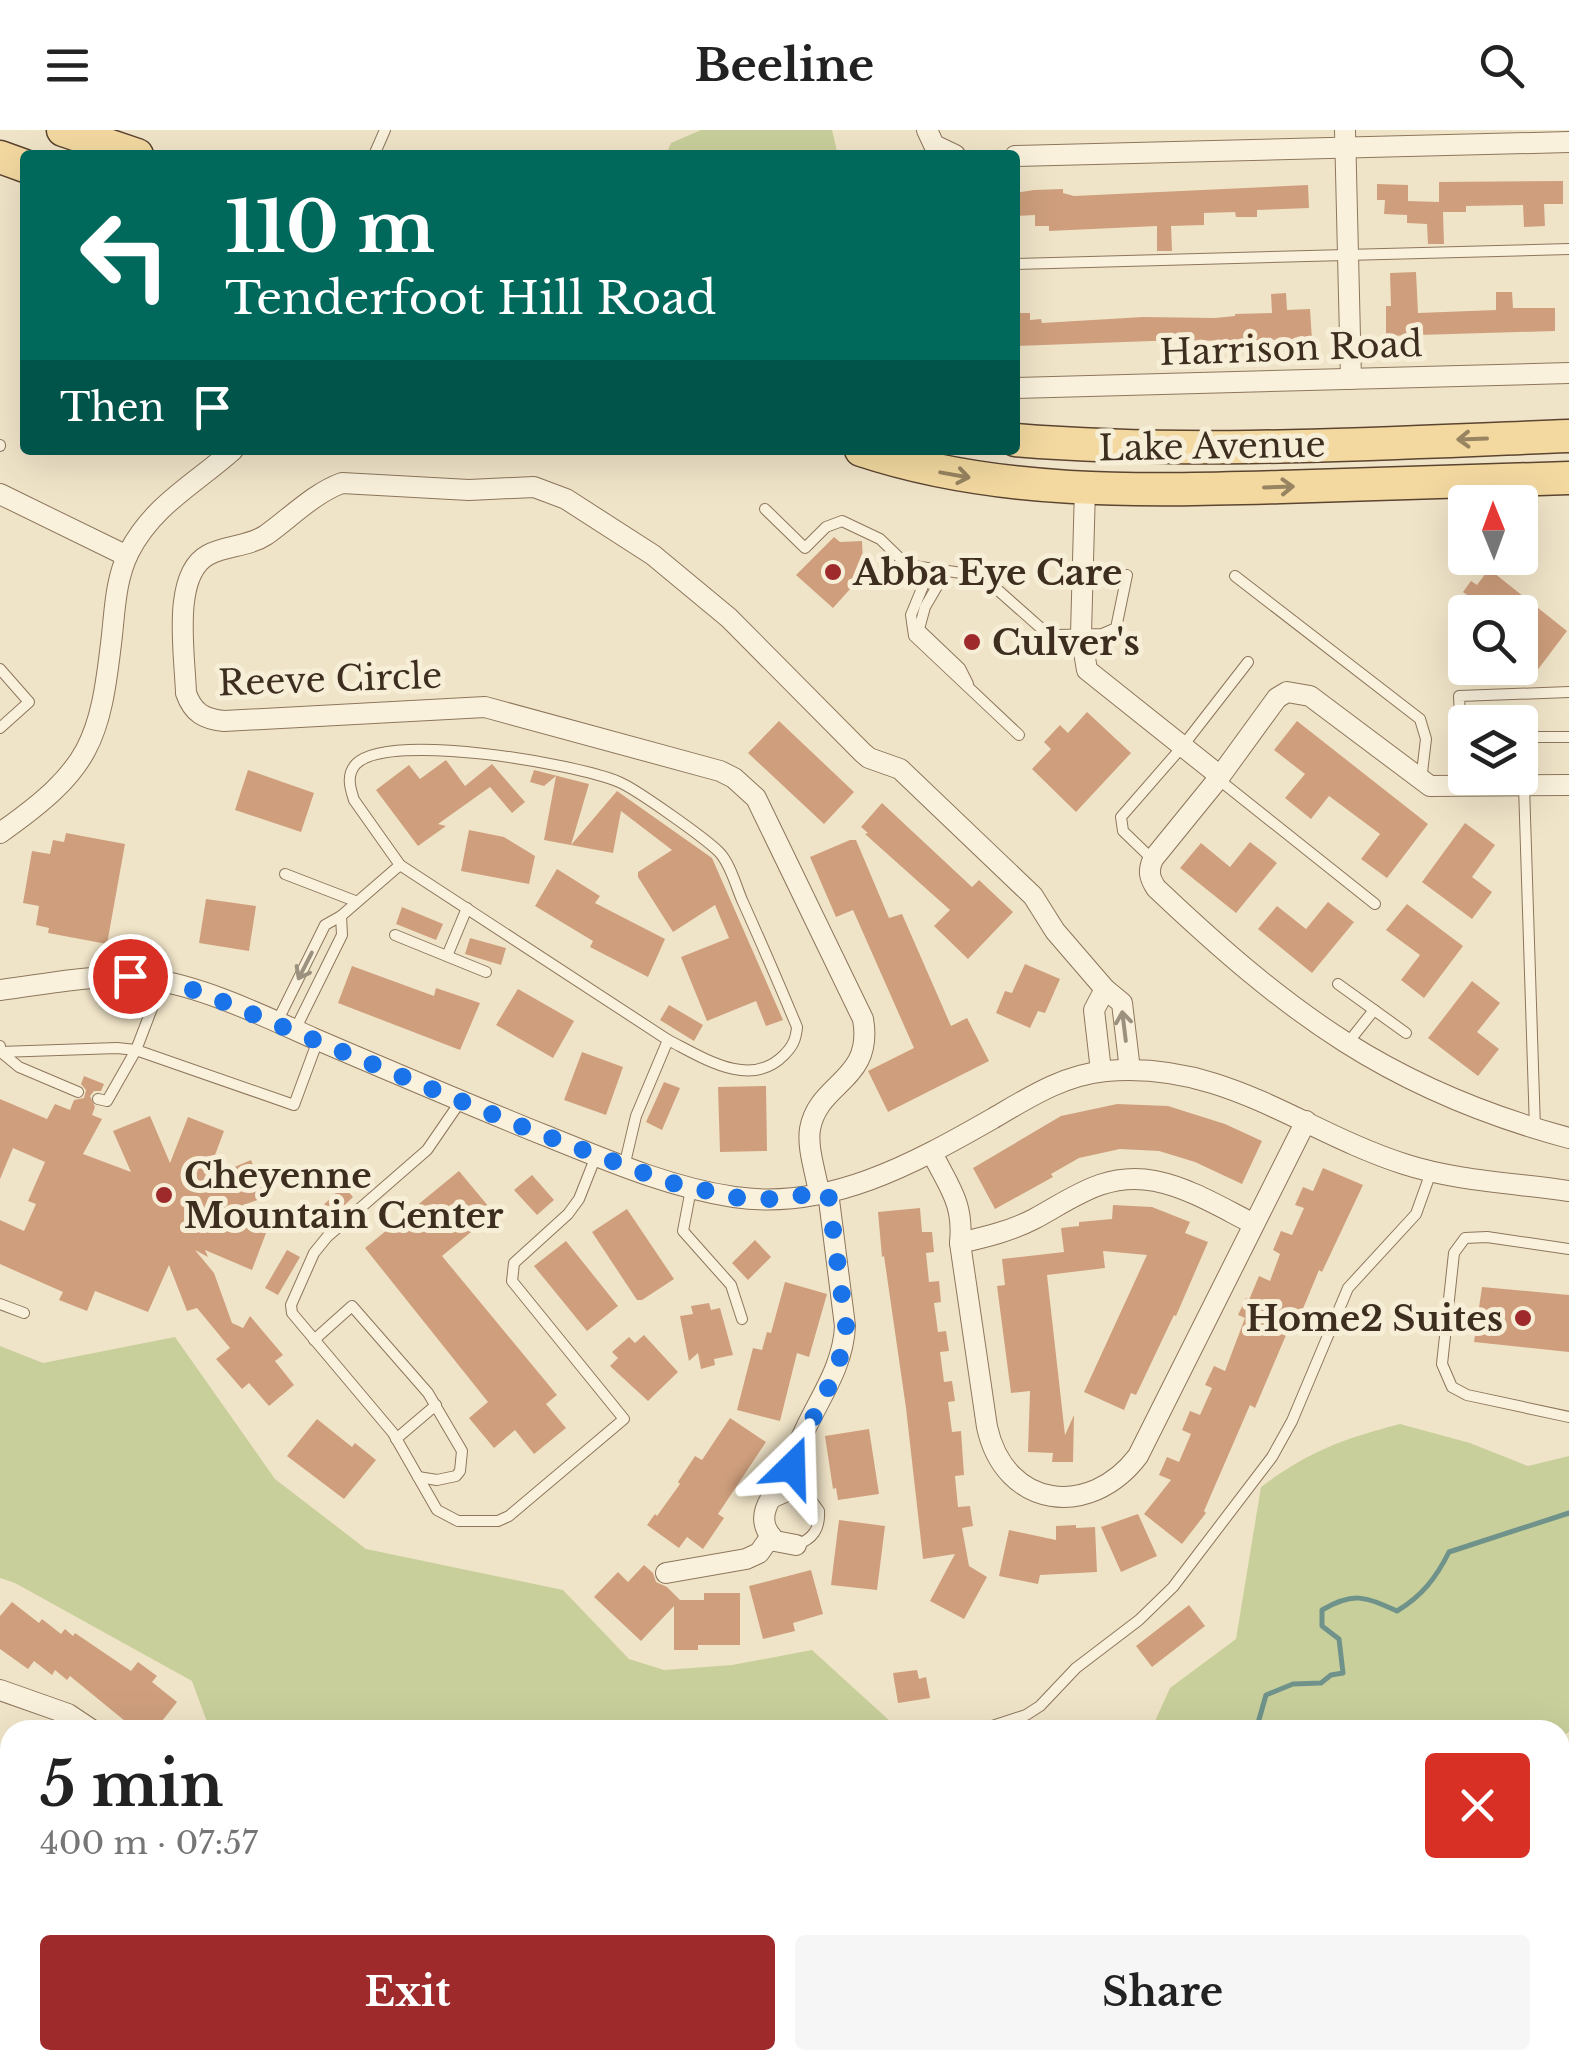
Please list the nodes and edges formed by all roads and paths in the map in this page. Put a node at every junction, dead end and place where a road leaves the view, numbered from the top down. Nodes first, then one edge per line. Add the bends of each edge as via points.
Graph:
1 (63, 130) edge
2 (926, 130) edge
3 (1345, 139) edge
4 (1569, 142) edge
5 (121, 150) edge
6 (943, 150) edge
7 (1020, 156) edge
8 (1569, 250) edge
9 (1348, 255) junction
10 (1020, 264) edge
11 (1569, 373) edge
12 (1351, 379) junction
13 (1020, 388) edge
14 (1569, 436) edge
15 (1020, 440) edge
16 (227, 455) edge
17 (876, 455) edge
18 (1569, 478) edge
19 (1085, 488) junction
20 (0, 494) edge
21 (764, 509) dead end
22 (127, 556) junction
23 (930, 569) junction
24 (946, 571) junction
25 (1126, 575) dead end
26 (1235, 576) dead end
27 (1081, 634) junction
28 (1248, 662) dead end
29 (0, 669) edge
30 (972, 691) junction
31 (1569, 692) edge
32 (1459, 705) edge
33 (0, 728) edge
34 (1018, 735) dead end
35 (1538, 737) edge
36 (1569, 737) edge
37 (1182, 747) junction
38 (1219, 778) junction
39 (1421, 782) junction
40 (1569, 785) edge
41 (1538, 786) edge
42 (1448, 788) edge
43 (1524, 795) edge
44 (0, 833) edge
45 (1153, 859) junction
46 (400, 865) junction
47 (285, 874) dead end
48 (355, 901) junction
49 (1375, 904) dead end
50 (467, 908) junction
51 (341, 916) junction
52 (395, 935) dead end
53 (447, 956) junction
54 (486, 972) dead end
55 (163, 981) junction
56 (1338, 984) dead end
57 (1105, 989) junction
58 (0, 990) edge
59 (1374, 1010) junction
60 (286, 1026) junction
61 (1406, 1033) dead end
62 (318, 1040) junction
63 (668, 1040) junction
64 (1347, 1045) junction
65 (0, 1049) edge
66 (136, 1050) junction
67 (1130, 1070) junction
68 (1101, 1072) junction
69 (78, 1092) dead end
70 (98, 1099) dead end
71 (460, 1102) junction
72 (1306, 1121) junction
73 (1535, 1129) junction
74 (1569, 1138) edge
75 (932, 1154) junction
76 (596, 1156) junction
77 (624, 1166) junction
78 (1431, 1171) junction
79 (691, 1189) junction
80 (1569, 1191) edge
81 (824, 1192) junction
82 (1254, 1224) junction
83 (960, 1243) junction
84 (1569, 1249) edge
85 (0, 1304) edge
86 (24, 1314) dead end
87 (742, 1319) dead end
88 (314, 1340) junction
89 (436, 1406) junction
90 (1569, 1417) edge
91 (396, 1439) junction
92 (418, 1477) junction
93 (789, 1490) junction
94 (770, 1536) junction
95 (796, 1546) joint
96 (666, 1573) dead end
97 (0, 1690) edge
98 (77, 1720) edge
99 (1011, 1720) edge

1 - 5 main road
2 - 6 street
3 - 4 street
3 - 7 street
3 - 9 street
8 - 9 lane
9 - 10 lane
9 - 12 street
11 - 12 street, Harrison Road
12 - 13 street, Harrison Road
14 -> 15 main road, Lake Avenue via 1204,446
16 - 22 street via 151,516
17 -> 19 main road, Lake Avenue via 960,476
19 -> 18 main road, Lake Avenue
19 - 27 street
20 - 22 street
21 - 23 lane via 805,548 842,521 880,539 907,565
22 - 44 street via 92,741 47,797
23 - 24 lane
23 - 30 lane via 912,615 914,636
24 - 27 lane via 982,576 1043,630
24 - 30 lane via 919,629 960,668
25 - 27 lane via 1116,628
26 - 39 lane via 1420,719 1426,739
27 - 37 street via 1094,678
28 - 37 lane
29 - 33 lane via 30,702
30 - 34 lane
31 - 32 lane via 1459,696
35 - 36 lane
37 - 38 street
37 - 45 lane via 1122,817 1122,830
38 - 39 street via 1276,698 1298,692
38 - 45 street
38 - 49 lane
39 - 42 street
40 - 41 street
43 - 73 lane
45 - 64 street via 1156,888 1259,982
46 - 48 lane
46 - 50 lane
46 - 63 lane via 350,790 349,776 366,759 490,752 620,782 722,854 798,1027 788,1051 768,1068 752,1071 718,1065
47 - 48 lane
48 - 51 lane
50 - 53 lane
50 - 63 lane
51 - 60 lane via 342,935
51 -> 60 lane via 326,925
52 - 53 lane
53 - 54 lane
55 - 58 street via 108,977
55 - 60 street
55 - 66 lane
56 - 59 lane
67 -> 57 street, Reeve Circle via 1122,1003
57 - 68 street via 1094,1010
57 - 81 street, Reeve Circle via 1034,896 900,769 869,758 729,618 653,554 548,490 342,483 262,538 196,565 184,588 186,693 202,716 224,722 485,707 720,771 747,788 863,1019 862,1058 814,1118 810,1140
59 - 61 lane
59 - 64 lane
60 - 62 street
62 - 66 lane via 294,1105
62 - 71 street
63 - 77 lane via 636,1116
64 - 73 street via 1421,1087
65 - 66 lane
65 - 69 lane via 19,1067
66 - 70 lane via 106,1101
67 - 68 street
67 - 72 street via 1205,1078
68 - 75 street via 1040,1091
71 - 76 street
71 - 88 lane via 427,1150 314,1253 291,1305
72 - 78 street
72 - 82 street
73 - 74 street
75 - 81 street
75 - 83 street via 946,1181
76 - 77 street
76 - 92 lane via 580,1200 514,1263 512,1282 624,1418 498,1521 445,1516
77 - 79 street
78 - 80 street
78 - 99 lane via 1416,1214 1348,1288 1272,1457 1173,1586 1040,1706
79 - 81 street via 771,1199
79 - 87 lane via 683,1231 731,1285
81 - 93 street via 844,1344 796,1451
82 - 83 street via 1173,1186 1118,1180 1082,1190 1014,1228
82 - 83 street via 1138,1456 1114,1483 1080,1497 1024,1486 995,1454
84 - 90 lane via 1466,1238 1454,1253 1442,1364 1452,1387 1467,1394
85 - 86 lane
88 - 89 lane via 352,1306
88 - 91 lane
89 - 91 lane
89 - 92 lane via 462,1451 460,1471 448,1480
91 - 92 lane
93 - 94 street via 766,1506
93 - 95 lane via 806,1493 819,1511 816,1531
94 - 95 street
94 - 96 street via 746,1560
97 - 98 street

